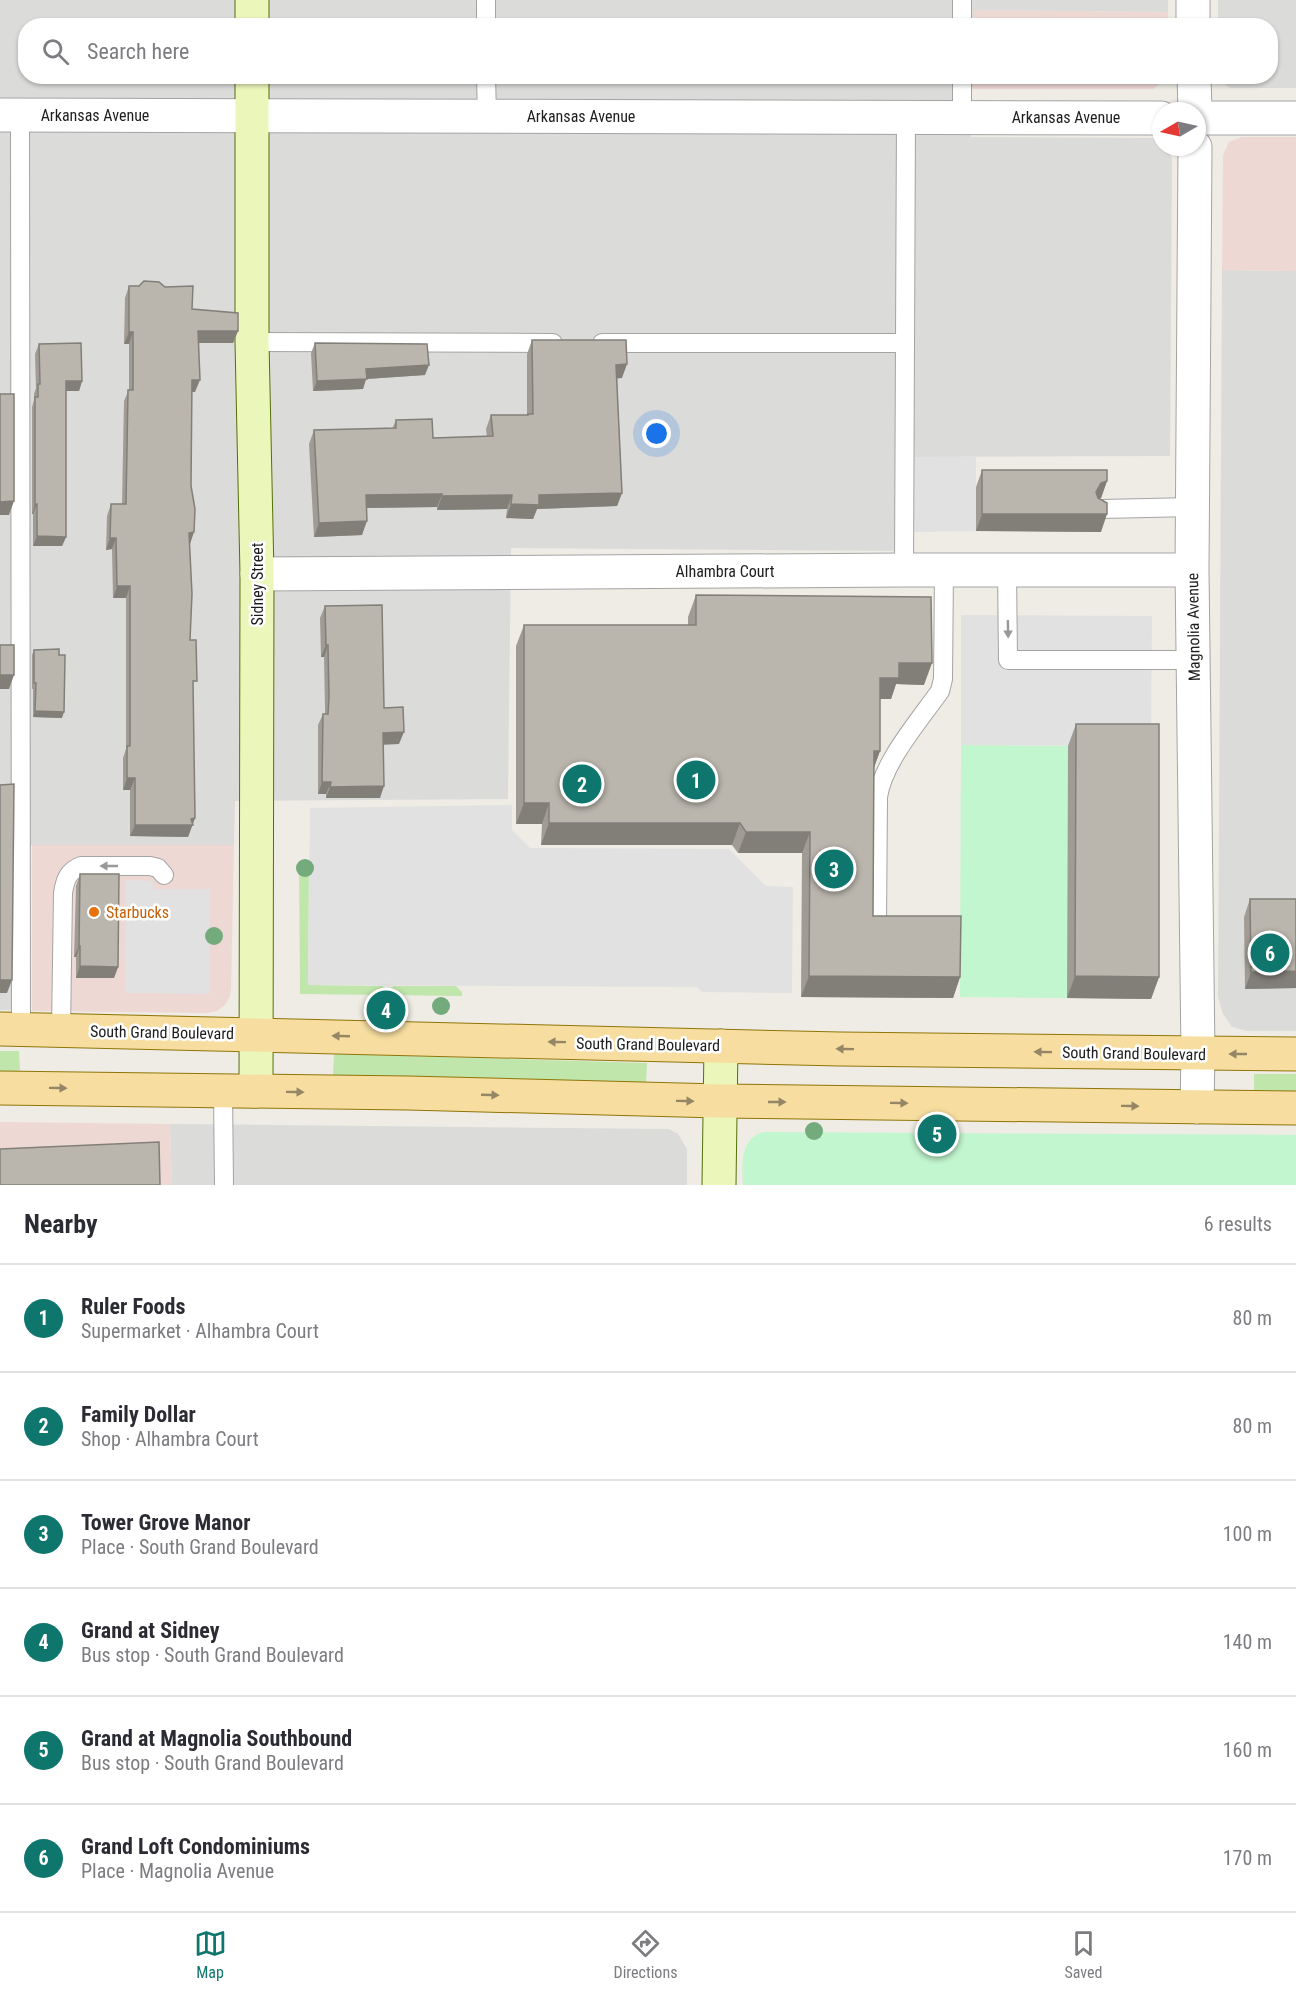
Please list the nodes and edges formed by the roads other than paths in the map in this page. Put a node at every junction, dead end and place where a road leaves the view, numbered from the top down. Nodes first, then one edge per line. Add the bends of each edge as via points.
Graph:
1 (252, 0) edge
2 (486, 0) edge
3 (962, 0) edge
4 (1193, 0) edge
5 (252, 18) edge
6 (486, 18) edge
7 (962, 18) edge
8 (1193, 18) edge
9 (252, 84) edge
10 (486, 84) edge
11 (962, 84) edge
12 (1194, 84) edge
13 (1195, 102) edge
14 (10, 115) edge
15 (252, 115) junction
16 (487, 116) junction
17 (906, 117) junction
18 (962, 117) junction
19 (1152, 118) edge
20 (1206, 118) edge
21 (1296, 118) edge
22 (1195, 156) edge
23 (252, 342) junction
24 (905, 343) junction
25 (1193, 507) junction
26 (1101, 508) edge
27 (904, 570) junction
28 (944, 570) junction
29 (1007, 570) junction
30 (1192, 570) junction
31 (257, 574) junction
32 (1194, 660) junction
33 (164, 875) dead end
34 (877, 922) edge
35 (10, 1029) edge
36 (61, 1030) junction
37 (256, 1034) junction
38 (721, 1046) junction
39 (1198, 1054) junction
40 (1296, 1054) edge
41 (0, 1088) edge
42 (223, 1091) junction
43 (256, 1092) junction
44 (719, 1101) junction
45 (1197, 1107) junction
46 (1296, 1108) edge
47 (224, 1185) edge
48 (719, 1185) edge

1 - 5 street
2 - 6 lane
3 - 7 lane
4 - 8 street
9 - 15 street, Sidney Street
10 - 16 lane
11 - 18 lane
12 - 13 street
14 - 15 street, Arkansas Avenue
14 - 35 lane
15 - 16 street, Arkansas Avenue
15 - 23 street, Sidney Street
16 - 17 street, Arkansas Avenue
17 - 18 street, Arkansas Avenue
17 - 24 lane
18 - 19 street, Arkansas Avenue
20 - 21 street
22 - 25 street, Magnolia Avenue
23 - 24 lane
23 - 31 street, Sidney Street
24 - 27 lane
25 - 26 lane
25 - 30 street, Magnolia Avenue
27 - 28 street, Alhambra Court
27 - 31 street, Alhambra Court
28 - 29 street, Alhambra Court
28 - 34 lane via 940,691 880,783
29 - 30 street, Alhambra Court
29 -> 32 lane via 1008,660
30 - 32 street, Magnolia Avenue
31 - 37 street, Sidney Street
32 - 39 street, Magnolia Avenue
33 -> 36 lane via 158,868 138,866 81,866 68,875 63,893
35 - 36 main road, South Grand Boulevard
36 - 37 main road, South Grand Boulevard
38 -> 37 main road, South Grand Boulevard
37 - 43 street, Sidney Street
39 -> 38 main road, South Grand Boulevard
38 - 44 street
40 -> 39 main road, South Grand Boulevard
39 - 45 street, Magnolia Avenue
41 -> 42 main road
42 - 43 main road
42 - 47 lane
43 -> 44 main road
44 -> 45 main road
44 - 48 street
45 - 46 main road

